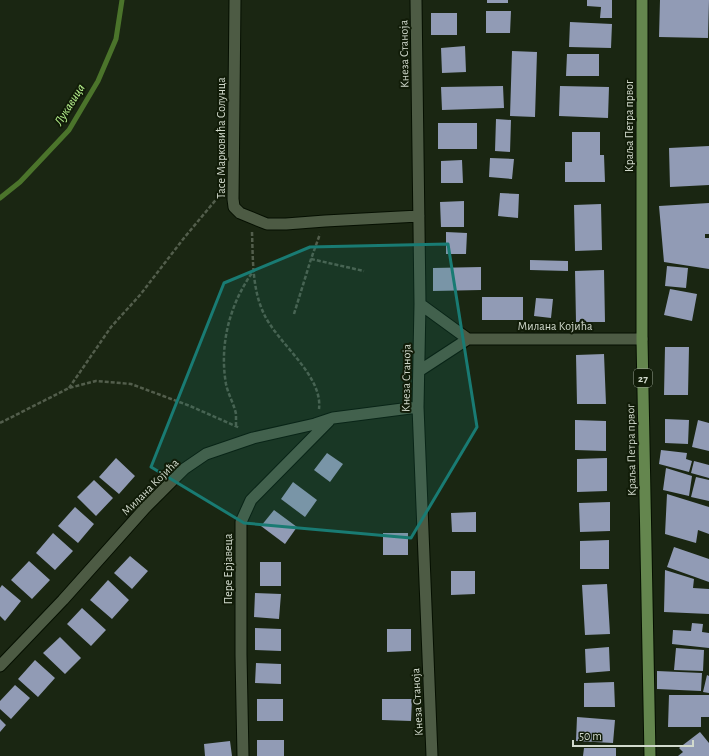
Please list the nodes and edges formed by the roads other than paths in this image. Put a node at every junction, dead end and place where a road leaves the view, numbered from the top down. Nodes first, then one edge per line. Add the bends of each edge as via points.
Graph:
1 (235, 0) edge
2 (416, 0) edge
3 (642, 0) edge
4 (419, 216) junction
5 (420, 304) junction
6 (468, 339) junction
7 (642, 339) junction
8 (419, 371) junction
9 (418, 407) junction
10 (333, 418) junction
11 (0, 666) edge
12 (243, 756) edge
13 (432, 756) edge
14 (650, 756) edge

1 - 4 street, Тасе Марковића Солунца via 234,207 240,213 267,224
2 - 4 street, Кнеза Станоја
3 - 7 main road, Краља Петра првог / 27
4 - 5 street, Кнеза Станоја
5 - 6 street
5 - 8 street, Кнеза Станоја
6 - 7 street, Милана Којића
6 - 8 street
7 - 14 main road, Краља Петра првог / 27
8 - 9 street, Кнеза Станоја
9 - 10 street, Милана Којића
9 - 13 street, Кнеза Станоја
10 - 11 street, Милана Којића via 253,438 206,454 184,469
10 - 12 street, Пере Ерјавеца via 251,500 241,522

